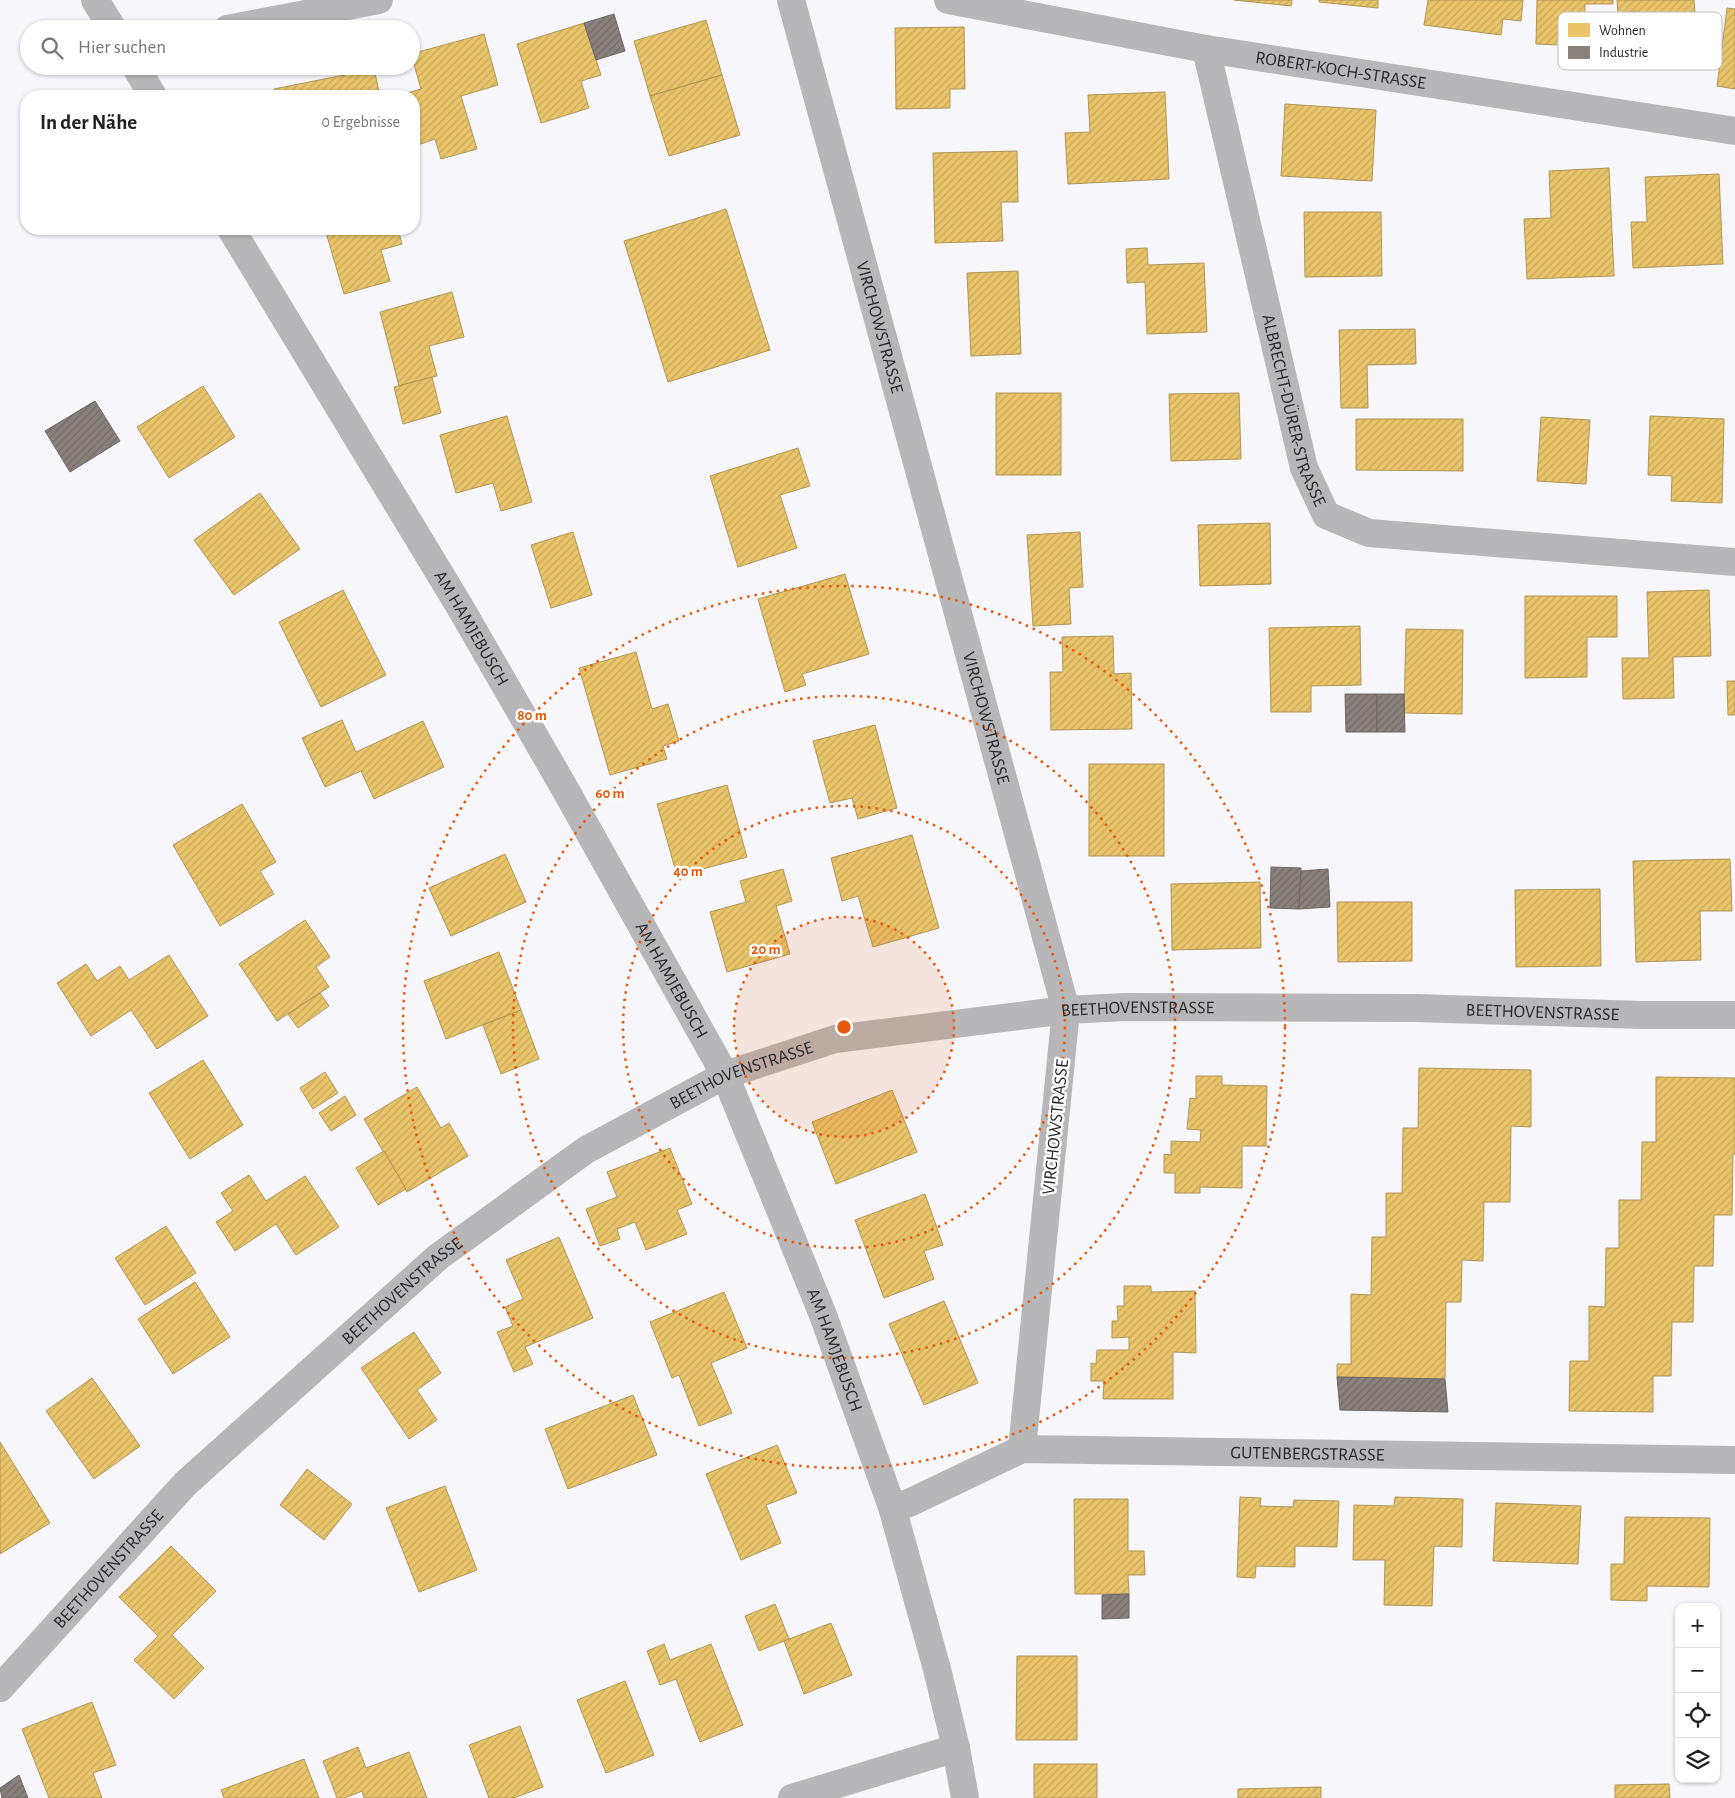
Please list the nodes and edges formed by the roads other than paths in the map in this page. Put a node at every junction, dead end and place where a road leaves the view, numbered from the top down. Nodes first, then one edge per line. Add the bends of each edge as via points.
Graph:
1 (95, 0) edge
2 (379, 0) edge
3 (791, 0) edge
4 (948, 0) edge
5 (107, 20) edge
6 (274, 20) edge
7 (1206, 49) junction
8 (140, 75) edge
9 (149, 90) edge
10 (1735, 131) edge
11 (235, 235) edge
12 (1735, 562) edge
13 (1066, 1010) junction
14 (1735, 1015) edge
15 (725, 1075) junction
16 (1022, 1449) junction
17 (1735, 1460) edge
18 (892, 1507) junction
19 (0, 1688) edge
20 (956, 1748) junction
21 (792, 1798) edge
22 (965, 1798) edge

1 - 5 street
2 - 6 street
3 - 13 street, VIRCHOWSTRASSE
4 - 7 street, ROBERT-KOCH-STRASSE
7 - 10 street, ROBERT-KOCH-STRASSE
7 - 12 street, ALBRECHT-DÜRER-STRASSE via 1304,468 1326,515 1369,533
8 - 9 street
11 - 15 street, AM HAMJEBUSCH via 460,607
13 - 14 street, BEETHOVENSTRASSE via 1126,1007 1416,1008
13 - 15 street, BEETHOVENSTRASSE via 835,1039
13 - 16 street, VIRCHOWSTRASSE
15 - 18 street, AM HAMJEBUSCH via 823,1315
15 - 19 street, BEETHOVENSTRASSE via 586,1150 438,1257 185,1484
16 - 17 street, GUTENBERGSTRASSE
16 - 18 street, GUTENBERGSTRASSE via 909,1503
18 - 20 street, AM HAMJEBUSCH
20 - 21 street
20 - 22 street, AM HAMJEBUSCH

